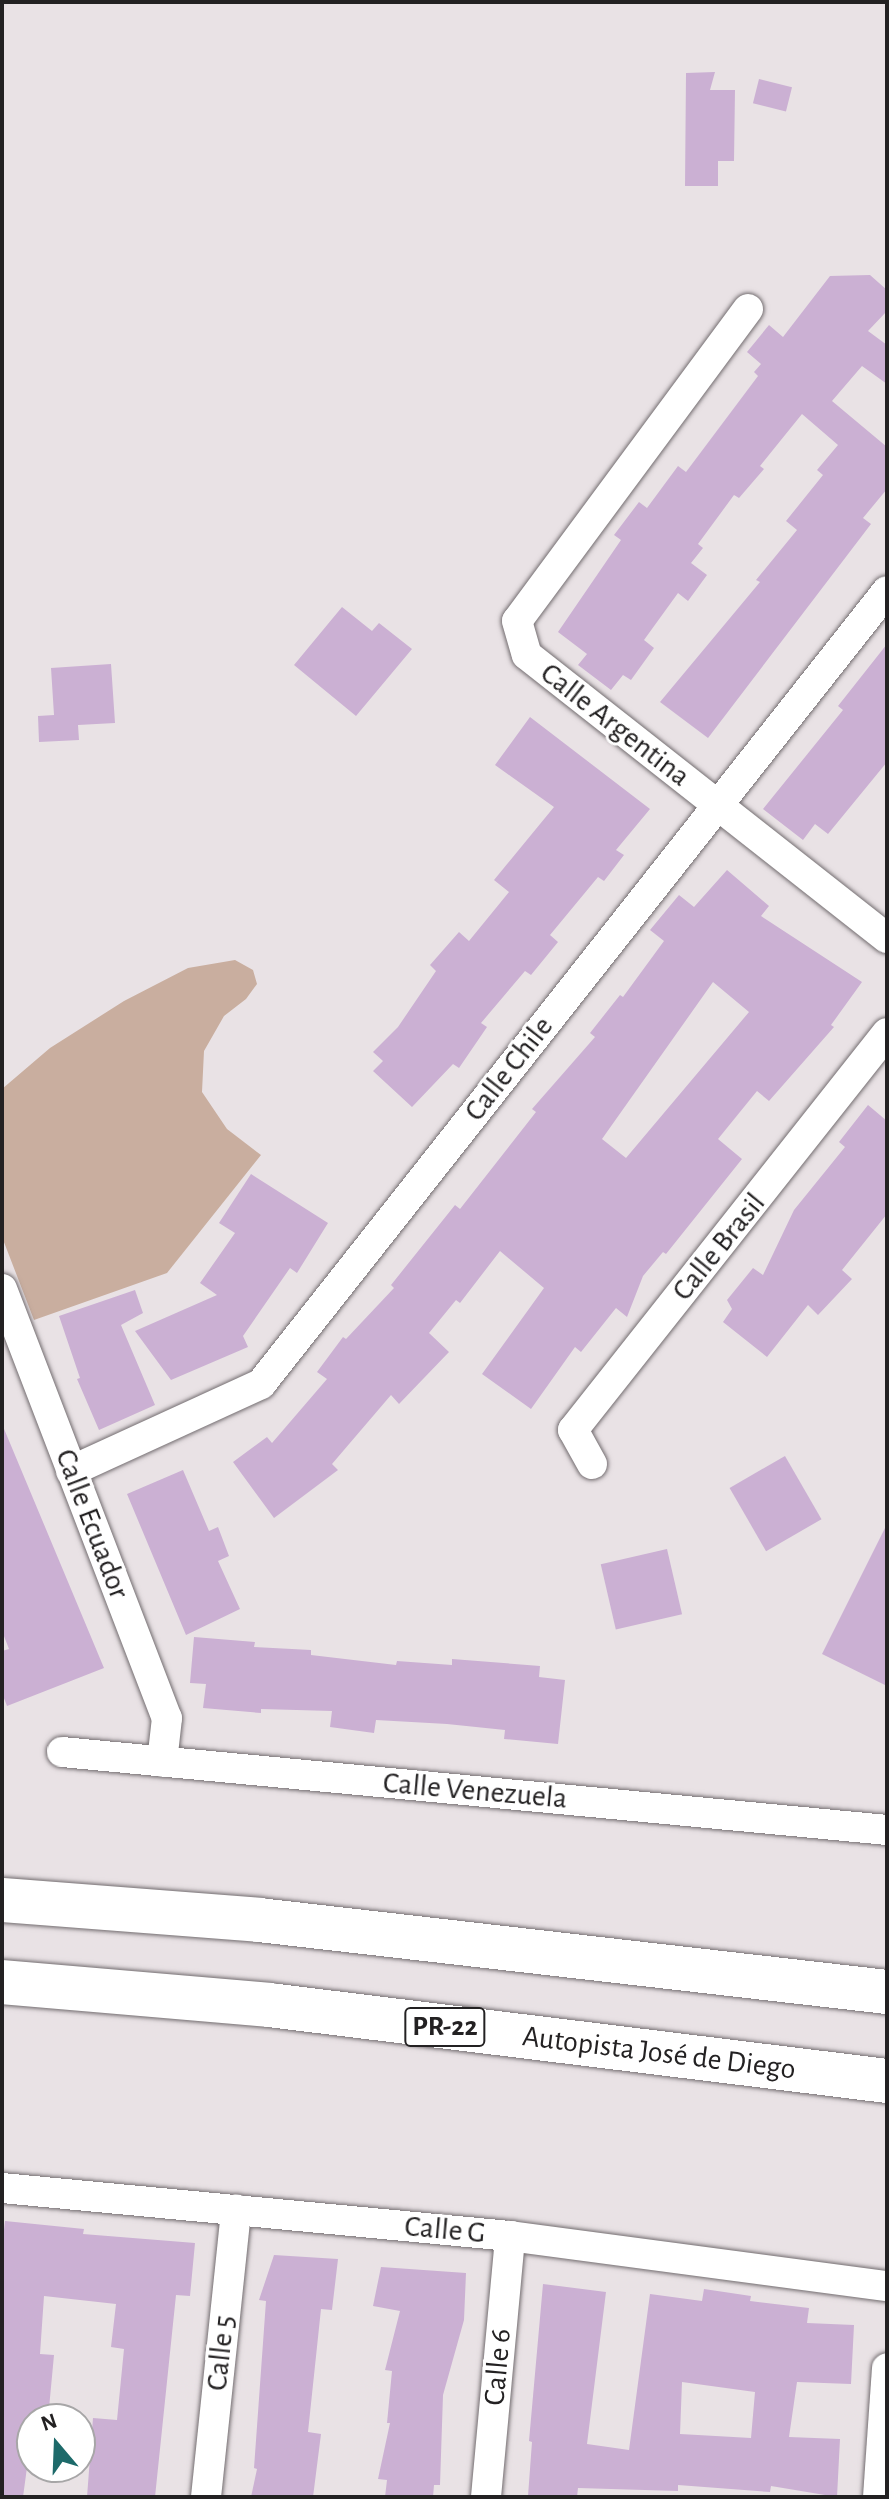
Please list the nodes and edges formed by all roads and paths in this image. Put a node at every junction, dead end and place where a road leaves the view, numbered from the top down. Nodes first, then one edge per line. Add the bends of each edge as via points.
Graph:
1 (748, 309) dead end
2 (887, 591) edge
3 (719, 808) junction
4 (887, 938) edge
5 (887, 1033) edge
6 (2, 1289) edge
7 (592, 1464) dead end
8 (71, 1471) junction
9 (62, 1752) dead end
10 (162, 1762) junction
11 (887, 1830) edge
12 (2, 1900) edge
13 (2, 1982) edge
14 (887, 1992) edge
15 (887, 2081) edge
16 (2, 2188) edge
17 (236, 2210) junction
18 (510, 2236) junction
19 (887, 2286) edge
20 (887, 2368) edge
21 (206, 2497) edge
22 (486, 2497) edge
23 (878, 2497) edge

1 - 3 street, Calle Argentina via 517,621 527,655
2 - 3 street, Calle Chile
3 - 4 street, Calle Argentina
3 - 8 street, Calle Chile via 261,1384
5 - 7 street, Calle Brasil via 573,1430
6 - 8 street, Calle Ecuador
8 - 10 street, Calle Ecuador via 167,1718
9 - 10 street, Calle Venezuela
10 - 11 street, Calle Venezuela
12 - 14 highway via 259,1920
13 - 15 highway, Autopista José de Diego / PR-22 via 269,2005
16 - 17 street, Calle G
17 - 18 street, Calle G
17 - 21 street, Calle 5
18 - 19 street, Calle G
18 - 22 street, Calle 6
20 - 23 street

